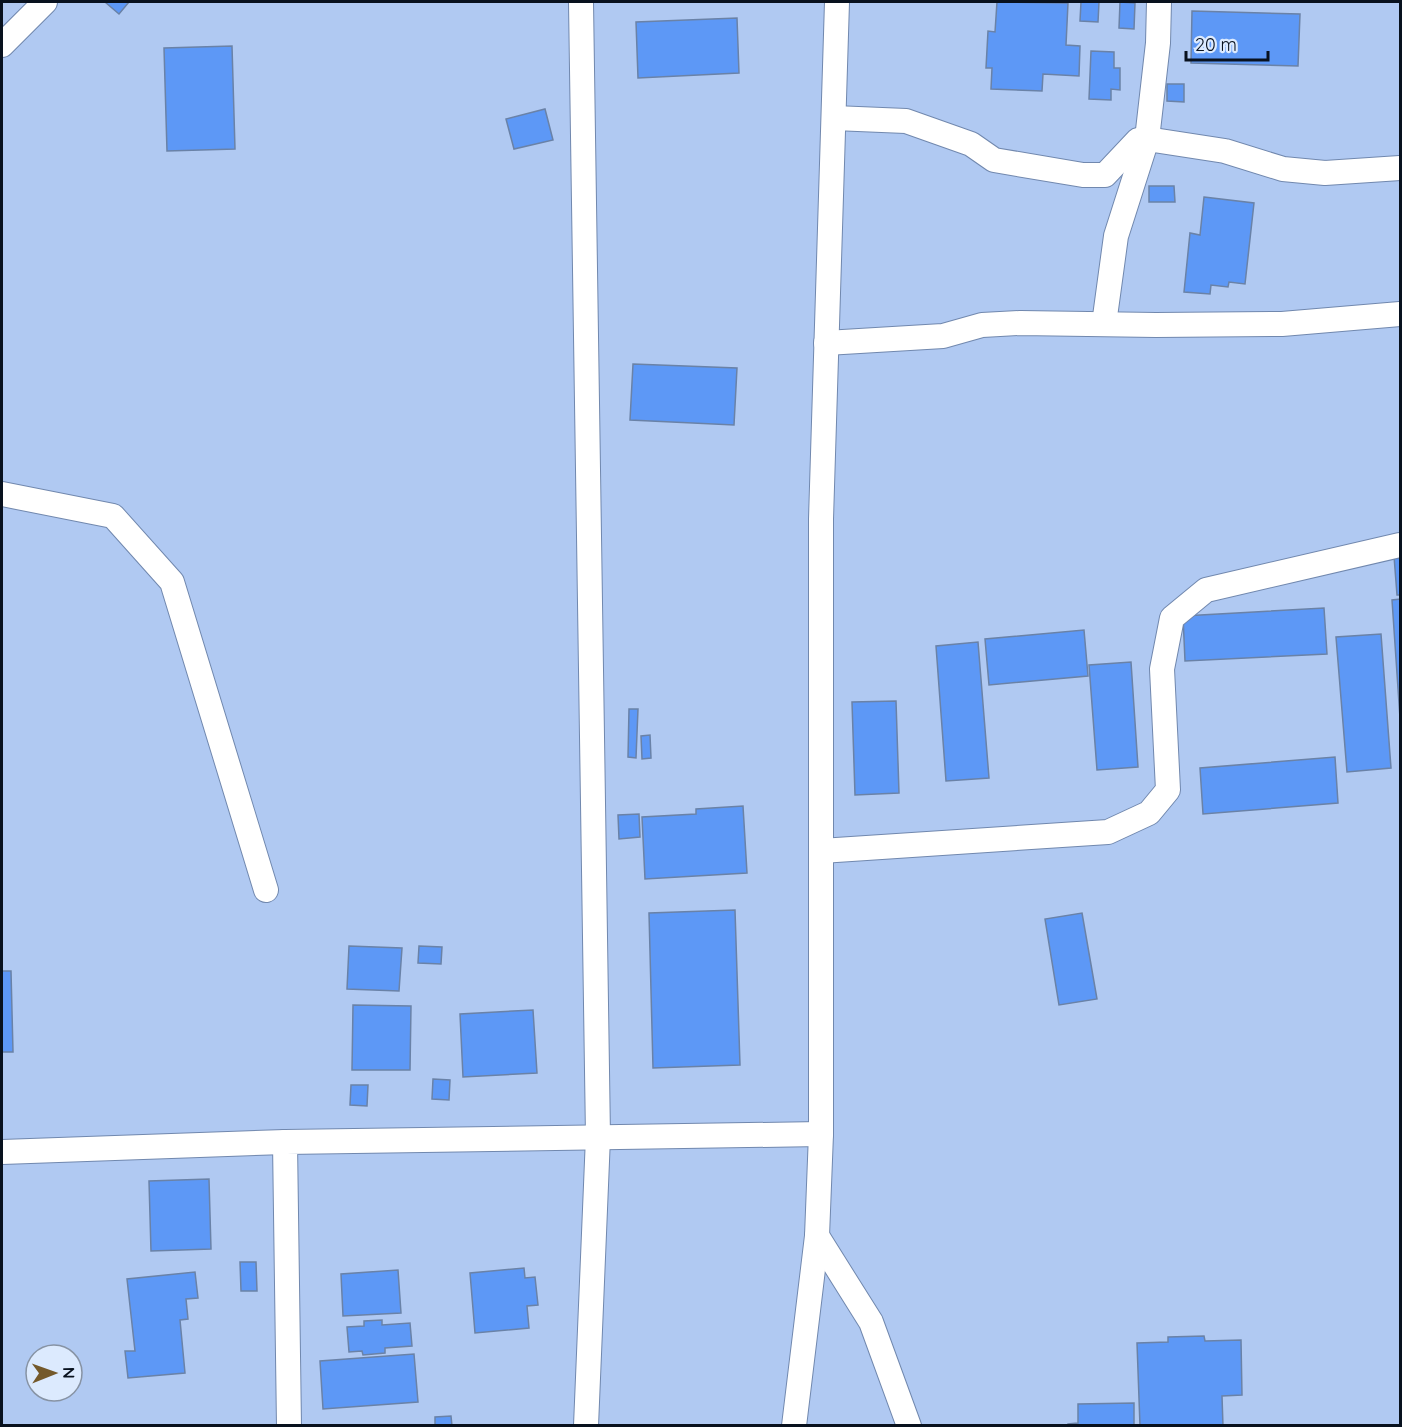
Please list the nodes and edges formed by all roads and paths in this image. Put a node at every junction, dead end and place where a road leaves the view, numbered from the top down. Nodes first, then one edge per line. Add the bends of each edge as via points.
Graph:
1 (45, 2) edge
2 (581, 2) edge
3 (837, 2) edge
4 (1159, 2) edge
5 (2, 45) edge
6 (834, 118) junction
7 (1147, 139) junction
8 (1401, 168) edge
9 (1401, 314) edge
10 (1104, 324) junction
11 (826, 343) junction
12 (2, 494) edge
13 (1401, 545) edge
14 (821, 850) junction
15 (266, 890) dead end
16 (821, 1134) junction
17 (598, 1137) junction
18 (285, 1142) junction
19 (2, 1152) edge
20 (817, 1236) junction
21 (289, 1425) edge
22 (586, 1425) edge
23 (794, 1425) edge
24 (909, 1425) edge

1 - 5 street
2 - 17 street
3 - 6 street
4 - 7 street
6 - 7 street via 906,121 971,144 994,160 1083,175 1105,176 1138,140
6 - 11 street
7 - 8 street via 1225,151 1283,169 1325,173
7 - 10 street via 1116,236
9 - 10 street via 1282,324
10 - 11 street via 1020,322 982,325 943,336
11 - 14 street via 821,519
12 - 15 street via 113,516 172,582
13 - 14 street via 1206,590 1172,618 1162,669 1168,790 1149,813 1108,832
14 - 16 street
16 - 17 street
16 - 20 street
17 - 18 street
17 - 22 street
18 - 19 street
18 - 21 street
20 - 23 street
20 - 24 street via 871,1322

